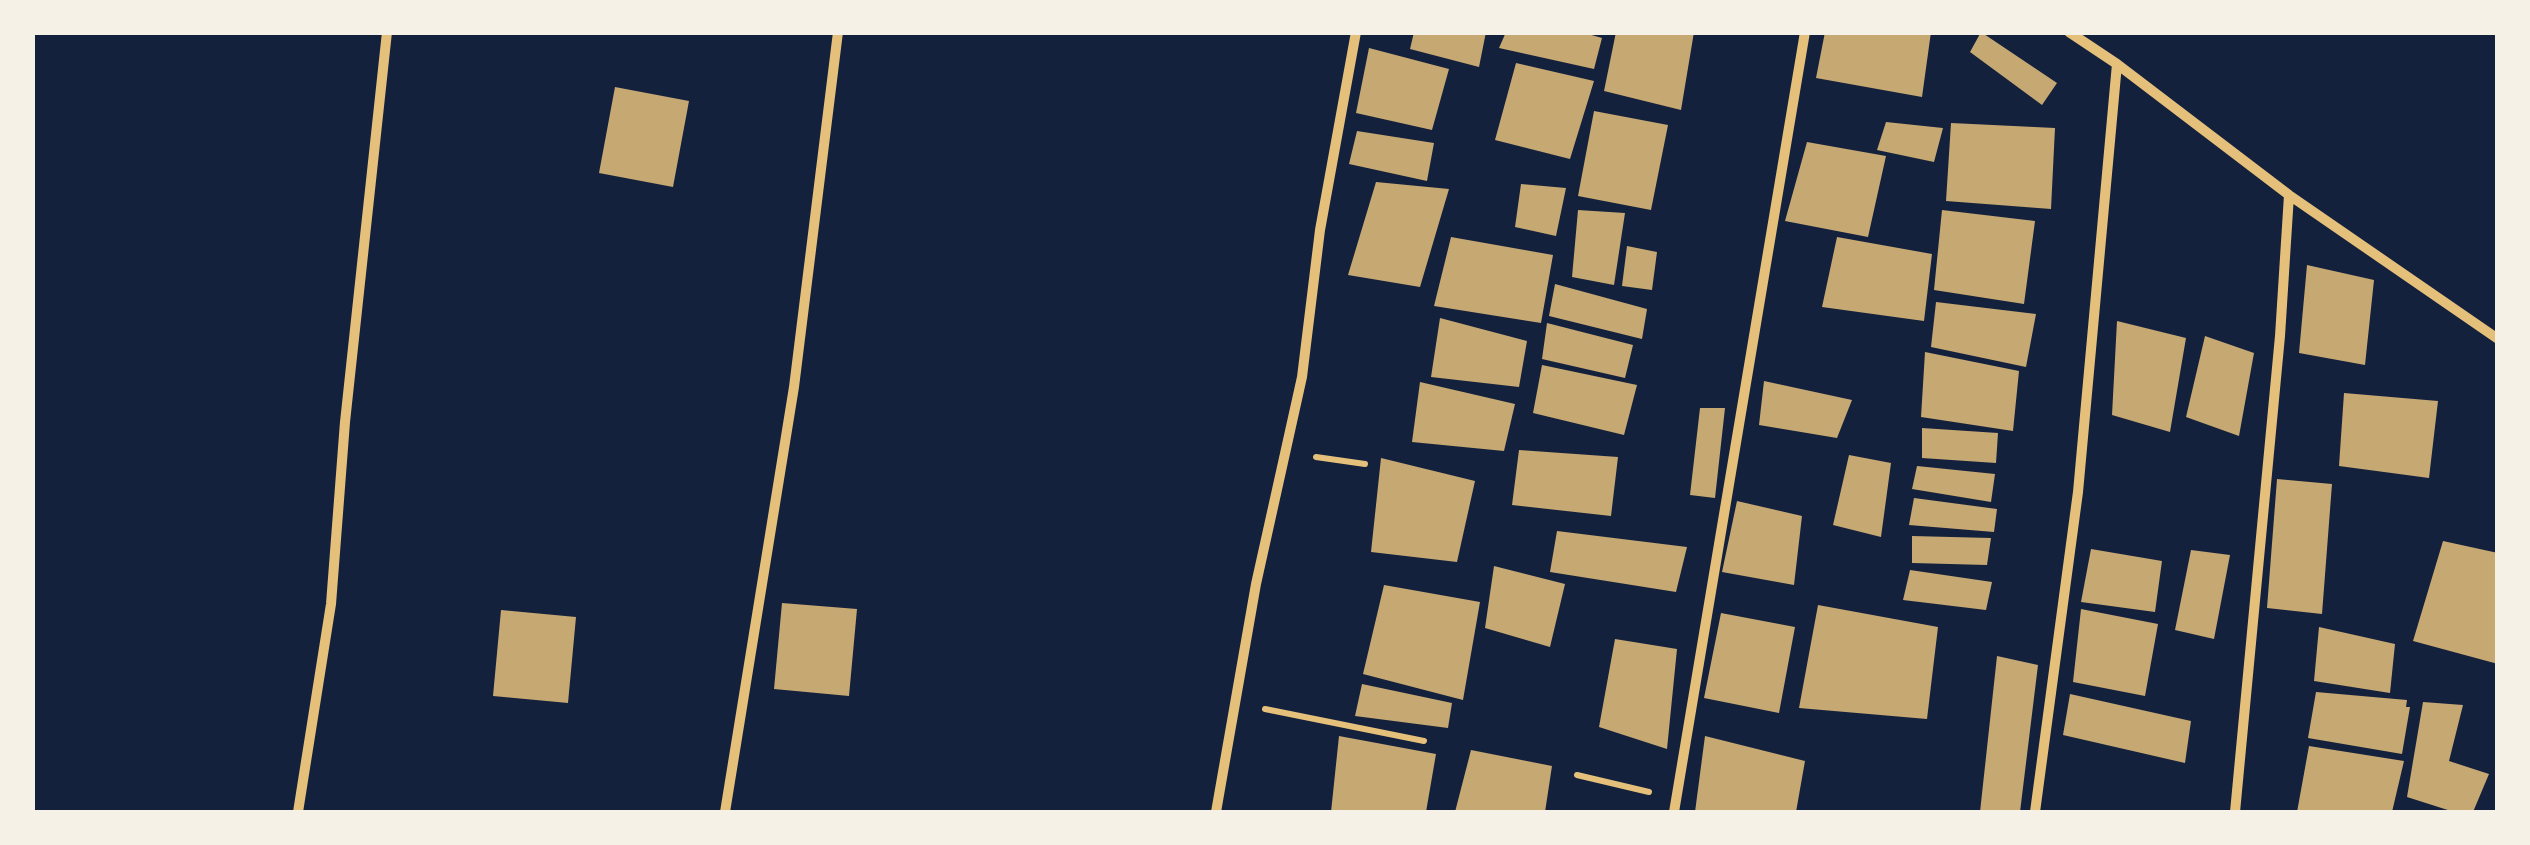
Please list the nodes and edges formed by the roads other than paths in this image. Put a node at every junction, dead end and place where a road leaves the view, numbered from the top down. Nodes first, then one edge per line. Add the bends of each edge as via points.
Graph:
1 (387, 32) edge
2 (838, 32) edge
3 (1356, 32) edge
4 (1805, 32) edge
5 (2069, 32) edge
6 (2117, 64) junction
7 (2289, 195) junction
8 (2498, 339) edge
9 (298, 812) edge
10 (725, 812) edge
11 (1216, 812) edge
12 (1674, 812) edge
13 (2035, 812) edge
14 (2235, 812) edge

1 - 9 street via 330,604
2 - 10 street via 794,388
3 - 11 street via 1302,376
4 - 12 street
5 - 6 street
6 - 7 street
6 - 13 street via 2078,492
7 - 8 street
7 - 14 street

